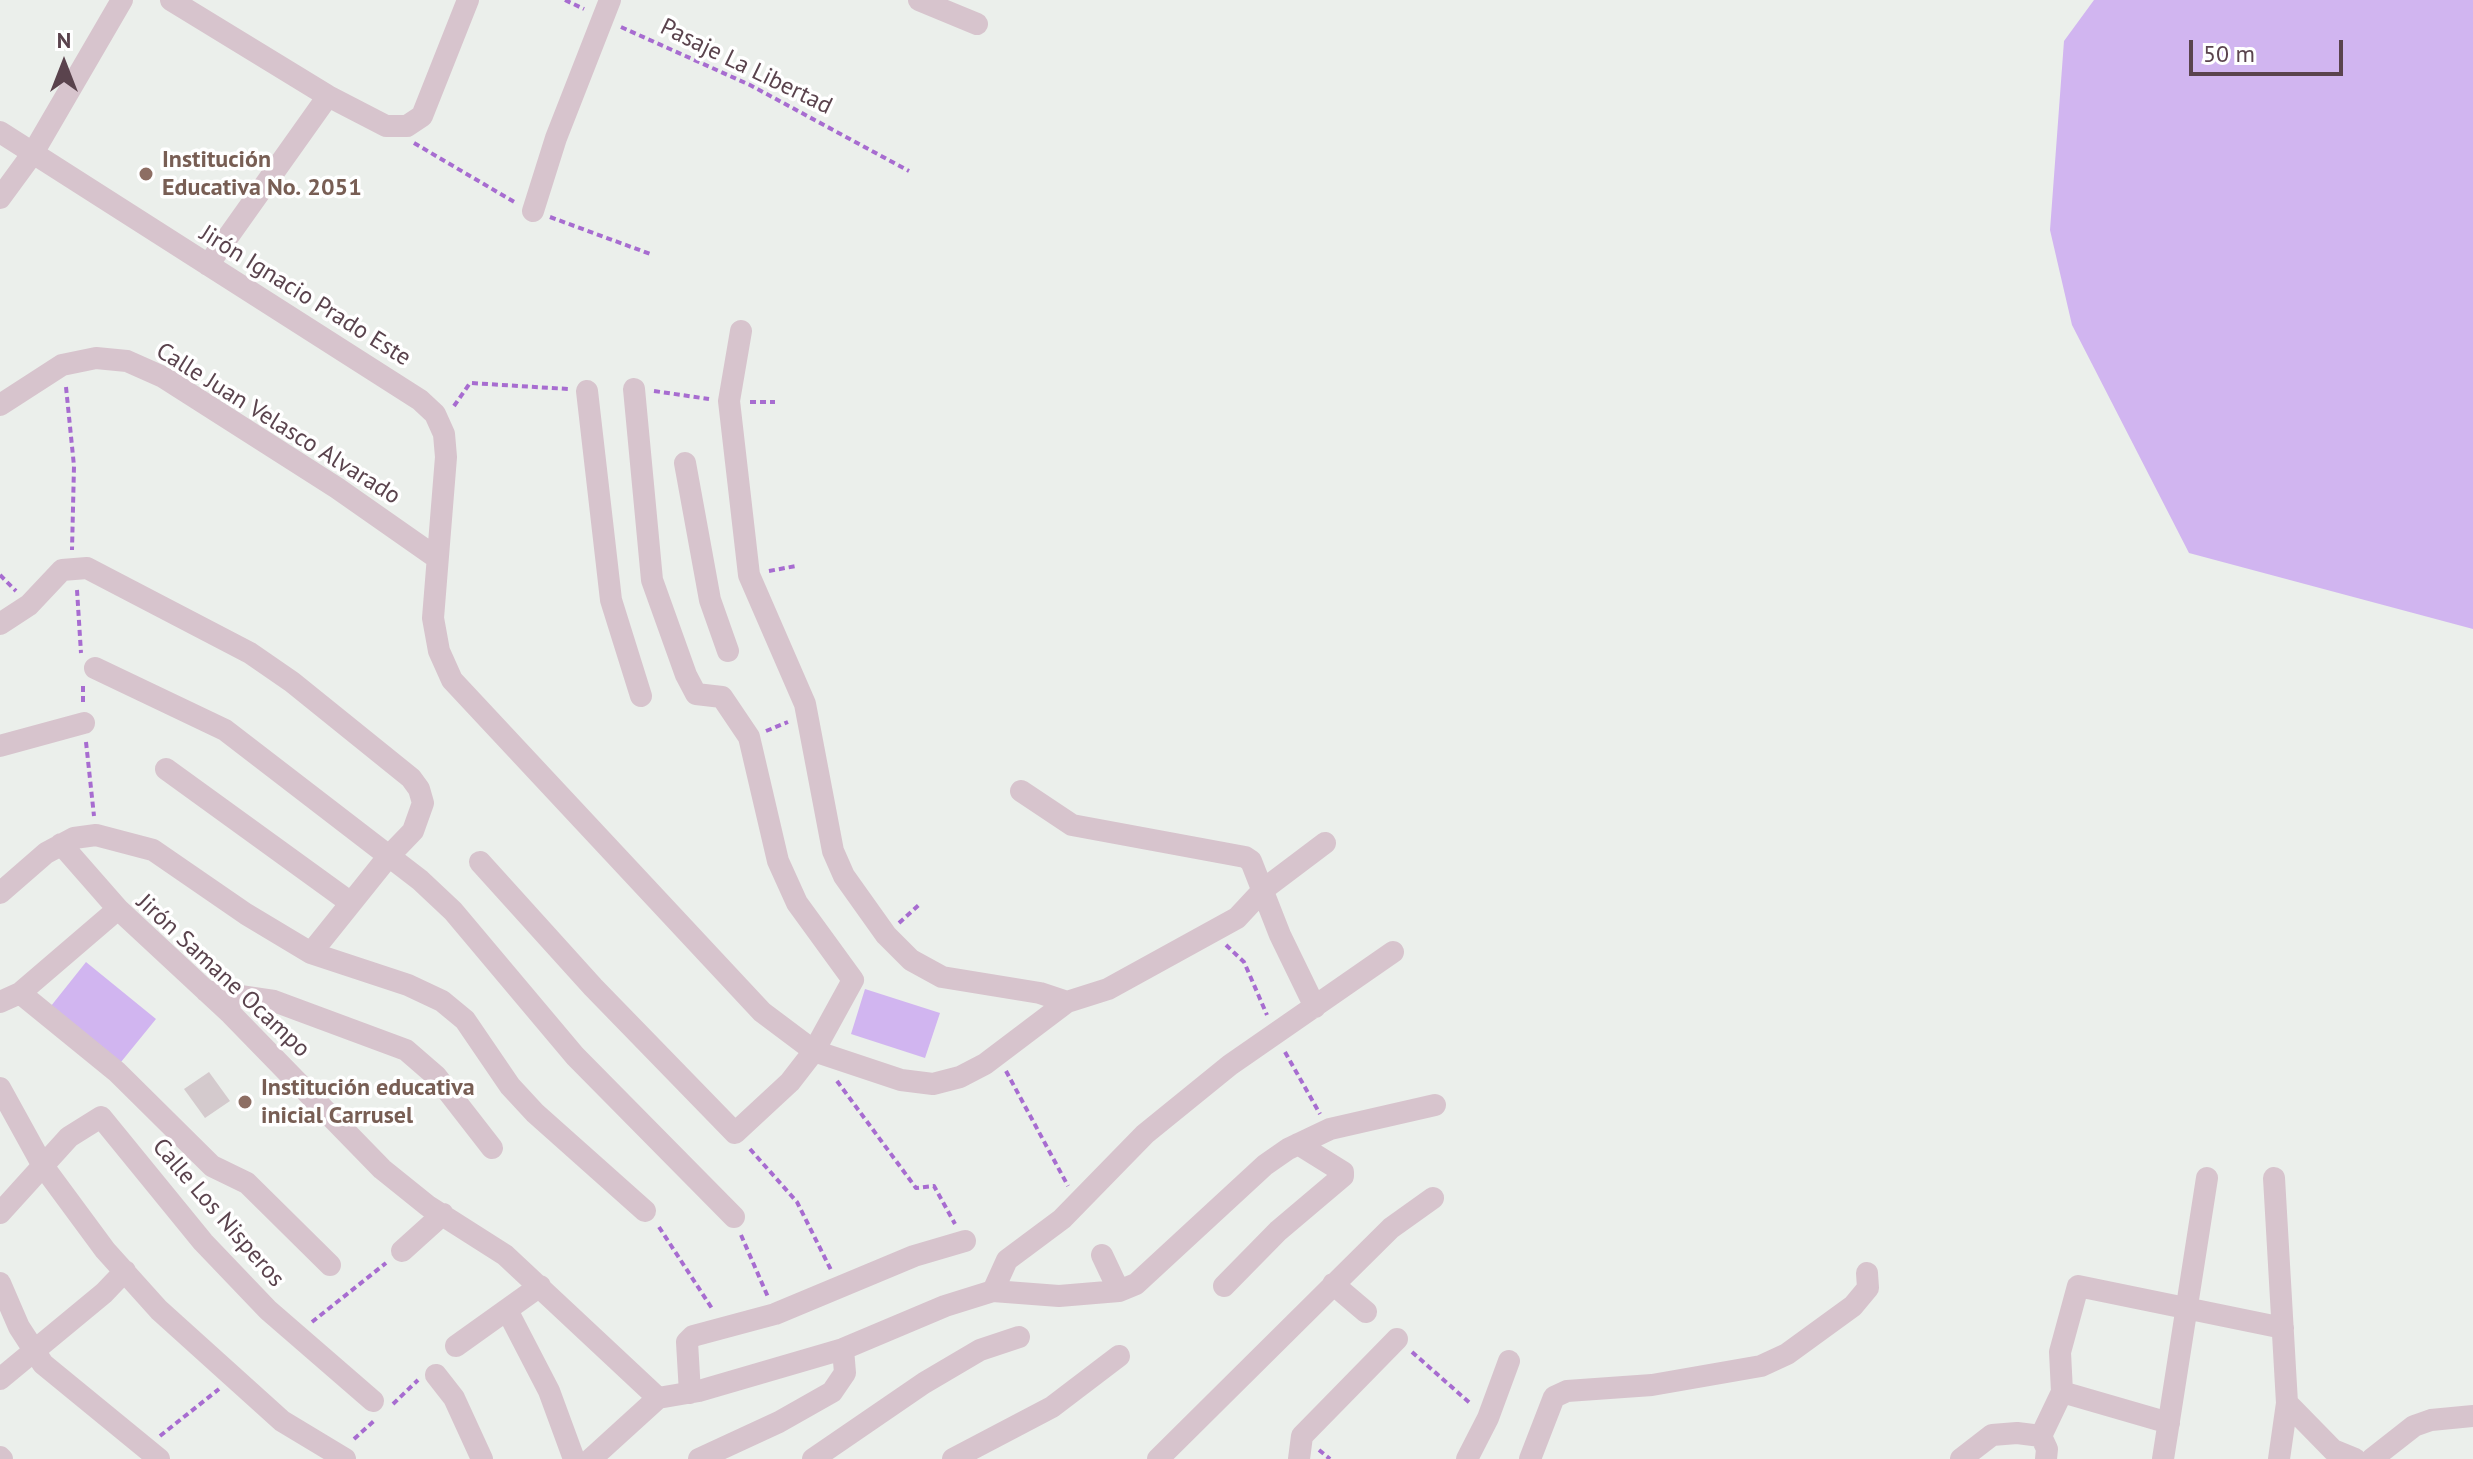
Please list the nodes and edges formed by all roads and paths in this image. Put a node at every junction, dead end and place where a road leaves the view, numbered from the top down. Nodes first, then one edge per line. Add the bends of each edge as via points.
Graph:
1 (122, 0) edge
2 (171, 0) edge
3 (468, 0) edge
4 (565, 0) edge
5 (919, 0) edge
6 (607, 10) edge
7 (977, 24) dead end
8 (328, 96) junction
9 (0, 132) edge
10 (33, 153) junction
11 (909, 171) dead end
12 (0, 198) edge
13 (533, 211) dead end
14 (208, 265) junction
15 (741, 331) dead end
16 (62, 365) junction
17 (470, 383) dead end
18 (634, 389) joint
19 (587, 391) joint
20 (729, 401) junction
21 (775, 402) dead end
22 (0, 405) edge
23 (685, 463) dead end
24 (437, 558) junction
25 (74, 567) junction
26 (0, 624) edge
27 (728, 651) dead end
28 (95, 668) dead end
29 (641, 696) dead end
30 (807, 714) junction
31 (84, 723) dead end
32 (749, 737) junction
33 (0, 746) edge
34 (166, 769) dead end
35 (1021, 791) dead end
36 (1325, 843) dead end
37 (61, 844) junction
38 (388, 857) junction
39 (480, 862) dead end
40 (1264, 889) junction
41 (0, 893) edge
42 (351, 903) junction
43 (118, 909) junction
44 (1393, 952) dead end
45 (311, 953) junction
46 (206, 991) junction
47 (10, 998) edge
48 (1067, 1002) junction
49 (1315, 1007) junction
50 (814, 1051) junction
51 (997, 1054) junction
52 (0, 1088) edge
53 (1435, 1105) dead end
54 (735, 1133) junction
55 (1298, 1144) junction
56 (492, 1148) dead end
57 (43, 1166) junction
58 (2207, 1178) dead end
59 (2274, 1178) dead end
60 (1433, 1198) dead end
61 (1078, 1205) junction
62 (645, 1211) joint
63 (0, 1213) edge
64 (443, 1214) junction
65 (734, 1217) joint
66 (965, 1241) joint
67 (402, 1251) joint
68 (1102, 1255) dead end
69 (330, 1265) dead end
70 (125, 1271) junction
71 (1867, 1273) dead end
72 (0, 1283) edge
73 (1333, 1284) junction
74 (540, 1286) junction
75 (840, 1286) junction
76 (1224, 1286) dead end
77 (993, 1291) junction
78 (1119, 1291) junction
79 (2187, 1306) junction
80 (507, 1310) junction
81 (1366, 1312) dead end
82 (775, 1314) junction
83 (2283, 1328) junction
84 (722, 1330) junction
85 (298, 1334) junction
86 (1019, 1337) dead end
87 (1397, 1339) joint
88 (456, 1346) dead end
89 (33, 1349) junction
90 (843, 1349) junction
91 (1119, 1356) dead end
92 (1509, 1361) dead end
93 (436, 1375) dead end
94 (234, 1377) junction
95 (0, 1379) edge
96 (2062, 1392) junction
97 (690, 1393) junction
98 (658, 1398) junction
99 (373, 1401) dead end
100 (2287, 1403) junction
101 (2473, 1416) edge
102 (1488, 1418) junction
103 (2169, 1423) junction
104 (2041, 1436) junction
105 (152, 1453) edge
106 (345, 1459) edge
107 (482, 1459) edge
108 (574, 1459) edge
109 (591, 1459) edge
110 (699, 1459) edge
111 (813, 1459) edge
112 (953, 1459) edge
113 (1158, 1459) edge
114 (1299, 1459) edge
115 (1467, 1459) edge
116 (1530, 1459) edge
117 (1961, 1459) edge
118 (2046, 1459) edge
119 (2163, 1459) edge
120 (2279, 1459) edge
121 (2355, 1459) edge
122 (2372, 1459) edge

1 - 10 street
2 - 8 street
3 - 8 street via 422,116 407,126 386,126
4 - 6 path, Pasaje La Libertad
5 - 7 street
6 - 11 path, Pasaje La Libertad
6 - 13 street
8 - 14 street
9 - 10 street, Jirón Ignacio Prado Este
10 - 12 street
10 - 14 street, Jirón Ignacio Prado Este
14 - 24 street, Jirón Ignacio Prado Este via 435,414 446,457
15 - 20 street
16 - 22 street, Calle Juan Velasco Alvarado
16 - 24 street, Calle Juan Velasco Alvarado via 96,358 127,361 163,377
16 - 25 path via 74,466
17 - 19 path
18 - 20 path
18 - 32 street via 652,580 696,694 722,697
19 - 29 street via 611,600
20 - 21 path
20 - 30 street via 749,575
23 - 27 street via 710,600
24 - 50 street via 433,618 452,680 762,1012
25 - 26 street via 62,570 29,605
25 - 38 street via 99,573 250,653 411,778 419,789 421,817
28 - 38 street via 225,730
30 - 32 path
30 - 48 street via 833,851 844,876 886,935 911,960 942,977
31 - 33 street
32 - 50 street via 778,861 797,903 853,978
34 - 42 street
35 - 40 street via 1072,825 1245,857
36 - 40 street
37 - 41 street
37 - 43 street
37 - 45 street via 96,835 153,850
38 - 42 street
38 - 65 street via 453,911 575,1056
39 - 54 street
40 - 48 street via 1237,918 1108,989
40 - 49 street
42 - 45 street
43 - 46 street, Jirón Samane Ocampo
43 - 47 street, Jirón Samane Ocampo
44 - 49 street
45 - 62 street via 442,1001 465,1020 535,1113
46 - 56 street via 274,1001 406,1050 436,1076
46 - 64 street, Jirón Samane Ocampo via 382,1169
47 - 69 street via 117,1072 212,1166 247,1183
48 - 51 street
49 - 61 street via 1230,1065 1145,1134
50 - 51 street via 877,1074 933,1084 960,1077
50 - 54 street via 790,1082
50 - 66 path via 916,1188 934,1186
51 - 61 path
52 - 57 street
53 - 55 street via 1330,1129
54 - 75 path via 797,1202
55 - 76 street via 1343,1176
55 - 78 street via 1265,1165 1151,1273
57 - 63 street
57 - 70 street
57 - 85 street, Calle Los Nisperos via 69,1137 101,1117 203,1242
58 - 79 street
59 - 83 street
60 - 73 street via 1391,1228
61 - 77 street via 1007,1260
62 - 84 path via 706,1295
64 - 67 street
64 - 74 street, Jirón Samane Ocampo via 505,1255
65 - 82 path
66 - 75 street
67 - 85 path
68 - 78 street
70 - 89 street
70 - 94 street via 159,1310
71 - 116 street via 1868,1288 1853,1306 1787,1354 1761,1366 1652,1385 1567,1391 1554,1397
72 - 89 street
73 - 81 street
73 - 113 street
74 - 80 street
74 - 98 street, Jirón Samane Ocampo
75 - 82 street
77 - 78 street via 1059,1296
77 - 90 street
79 - 83 street
79 - 96 street via 2078,1286 2060,1352
79 - 103 street
80 - 88 street
80 - 108 street via 549,1391
82 - 84 street
83 - 100 street
84 - 97 street via 687,1342
85 - 99 street, Calle Los Nisperos
86 - 111 street via 969,1357
87 - 102 path
87 - 114 street via 1302,1436
89 - 95 street
89 - 105 street via 43,1364
90 - 97 street
90 - 110 street via 845,1373 832,1392
91 - 112 street via 1052,1407
92 - 102 street
93 - 107 street via 454,1398
94 - 105 path
94 - 106 street via 282,1421
96 - 103 street
96 - 104 street
97 - 98 street
98 - 109 street
100 - 120 street
100 - 121 street via 2333,1450
101 - 122 street via 2414,1426
102 - 115 street
103 - 119 street
104 - 117 street via 1992,1435
104 - 118 street

